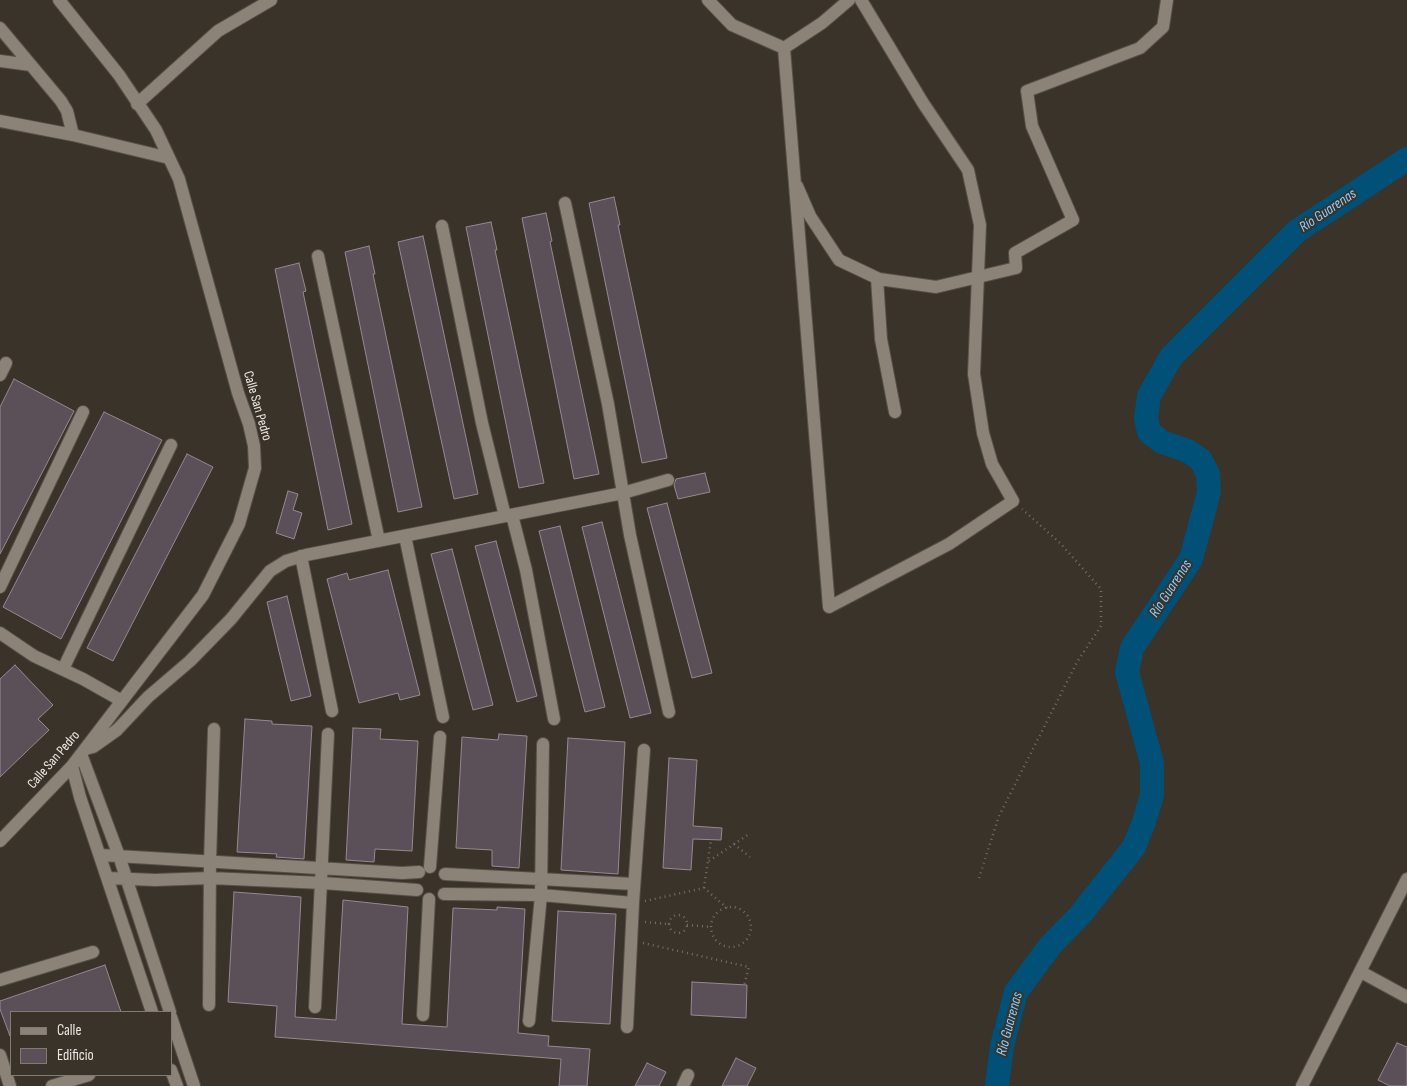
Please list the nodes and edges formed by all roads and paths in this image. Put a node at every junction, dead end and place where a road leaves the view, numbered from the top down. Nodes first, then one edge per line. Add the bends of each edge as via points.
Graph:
1 (59, 0) edge
2 (271, 0) edge
3 (708, 0) edge
4 (849, 0) edge
5 (861, 0) edge
6 (1167, 0) edge
7 (0, 28) edge
8 (784, 48) junction
9 (0, 60) edge
10 (31, 65) junction
11 (137, 104) junction
12 (0, 122) edge
13 (73, 135) junction
14 (169, 158) junction
15 (793, 177) junction
16 (565, 203) dead end
17 (442, 226) dead end
18 (318, 256) dead end
19 (979, 277) junction
20 (877, 278) junction
21 (83, 412) dead end
22 (895, 412) dead end
23 (171, 445) dead end
24 (668, 480) dead end
25 (623, 493) junction
26 (1013, 501) junction
27 (508, 516) junction
28 (405, 536) junction
29 (378, 541) junction
30 (301, 556) junction
31 (0, 587) edge
32 (0, 634) edge
33 (63, 670) junction
34 (122, 701) junction
35 (332, 711) dead end
36 (669, 712) dead end
37 (443, 717) dead end
38 (554, 719) dead end
39 (214, 729) dead end
40 (328, 734) dead end
41 (440, 737) dead end
42 (543, 744) dead end
43 (644, 750) dead end
44 (84, 751) junction
45 (72, 766) junction
46 (749, 834) dead end
47 (711, 840) dead end
48 (0, 841) edge
49 (734, 844) junction
50 (100, 855) junction
51 (118, 856) junction
52 (750, 857) dead end
53 (709, 861) junction
54 (210, 862) junction
55 (323, 868) junction
56 (425, 869) junction
57 (445, 874) junction
58 (108, 878) junction
59 (210, 878) junction
60 (979, 878) dead end
61 (126, 879) junction
62 (541, 879) junction
63 (1407, 879) edge
64 (323, 883) junction
65 (634, 884) junction
66 (704, 888) junction
67 (417, 890) junction
68 (444, 894) junction
69 (541, 895) junction
70 (429, 899) junction
71 (633, 903) junction
72 (727, 908) junction
73 (633, 920) junction
74 (668, 924) junction
75 (687, 925) junction
76 (712, 927) junction
77 (632, 940) junction
78 (93, 952) dead end
79 (1362, 972) junction
80 (0, 980) edge
81 (744, 985) dead end
82 (1407, 997) edge
83 (209, 1005) dead end
84 (315, 1007) dead end
85 (152, 1011) edge
86 (170, 1011) edge
87 (423, 1015) dead end
88 (172, 1020) edge
89 (529, 1021) dead end
90 (627, 1026) dead end
91 (0, 1055) edge
92 (172, 1073) edge
93 (86, 1076) edge
94 (10, 1086) edge
95 (52, 1086) edge
96 (177, 1086) edge
97 (194, 1086) edge
98 (1302, 1086) edge

1 - 11 street, Calle San Pedro via 119,75
2 - 11 street via 218,31
3 - 8 street via 732,25
4 - 8 street
5 - 19 street via 968,170 980,225
6 - 19 street via 1163,27 1140,48 1027,92 1032,126 1073,220 1015,253 1016,268
7 - 10 street
8 - 15 street
9 - 10 street
10 - 13 street via 67,111
11 - 14 street, Calle San Pedro via 156,130
12 - 13 street
13 - 14 street
14 - 34 street, Calle San Pedro via 178,179 249,424 255,468 239,524 203,595
15 - 20 street via 810,216 839,260
15 - 26 street via 829,607 949,544
16 - 25 street via 608,404
17 - 27 street via 482,423
18 - 29 street
19 - 20 street via 936,287
19 - 26 street via 974,374 981,423 992,464
20 - 22 street via 881,339
21 - 31 street
23 - 33 street
24 - 25 street
25 - 27 street
25 - 36 street
26 - 60 path via 1060,543 1101,588 1101,626 1077,662 999,816
27 - 28 street
27 - 38 street via 526,570
28 - 29 street
28 - 37 street
29 - 30 street
30 - 35 street
30 - 44 street via 270,571 231,619 190,661 160,684 117,730
32 - 33 street via 21,649
33 - 34 street
34 - 44 street, Calle San Pedro
39 - 54 street
40 - 55 street
41 - 56 street
42 - 62 street
43 - 65 street
44 - 45 street, Calle San Pedro
44 - 51 street
45 - 48 street, Calle San Pedro
45 - 50 street
46 - 49 path
47 - 53 path
49 - 52 path
49 - 53 path
50 - 51 street
50 - 58 street
51 - 54 street
51 - 61 street
53 - 66 path
54 - 55 street
54 - 59 street
55 - 56 street via 402,874
55 - 64 street
56 - 57 street via 438,869
56 - 67 street via 415,881
57 - 62 street
57 - 68 street
58 - 61 street
58 - 85 street
59 - 61 street
59 - 64 street
59 - 83 street
61 - 86 street
62 - 65 street
62 - 69 street
63 - 79 street
64 - 67 street
64 - 84 street
65 - 71 street
66 - 71 path
66 - 72 path
67 - 70 street
68 - 69 street
68 - 70 street
69 - 71 street
69 - 89 street
70 - 87 street
71 - 73 street
72 - 76 path via 716,915
72 - 76 path via 740,909 749,918 751,929 746,940 736,946 724,946 715,938
73 - 74 path
73 - 77 street
74 - 75 path via 676,933 684,931
74 - 75 path via 672,916 680,914
75 - 76 path
77 - 81 path via 749,967
77 - 90 street
78 - 80 street
79 - 82 street
79 - 98 street
88 - 97 street
91 - 94 street
92 - 96 street
93 - 95 street

